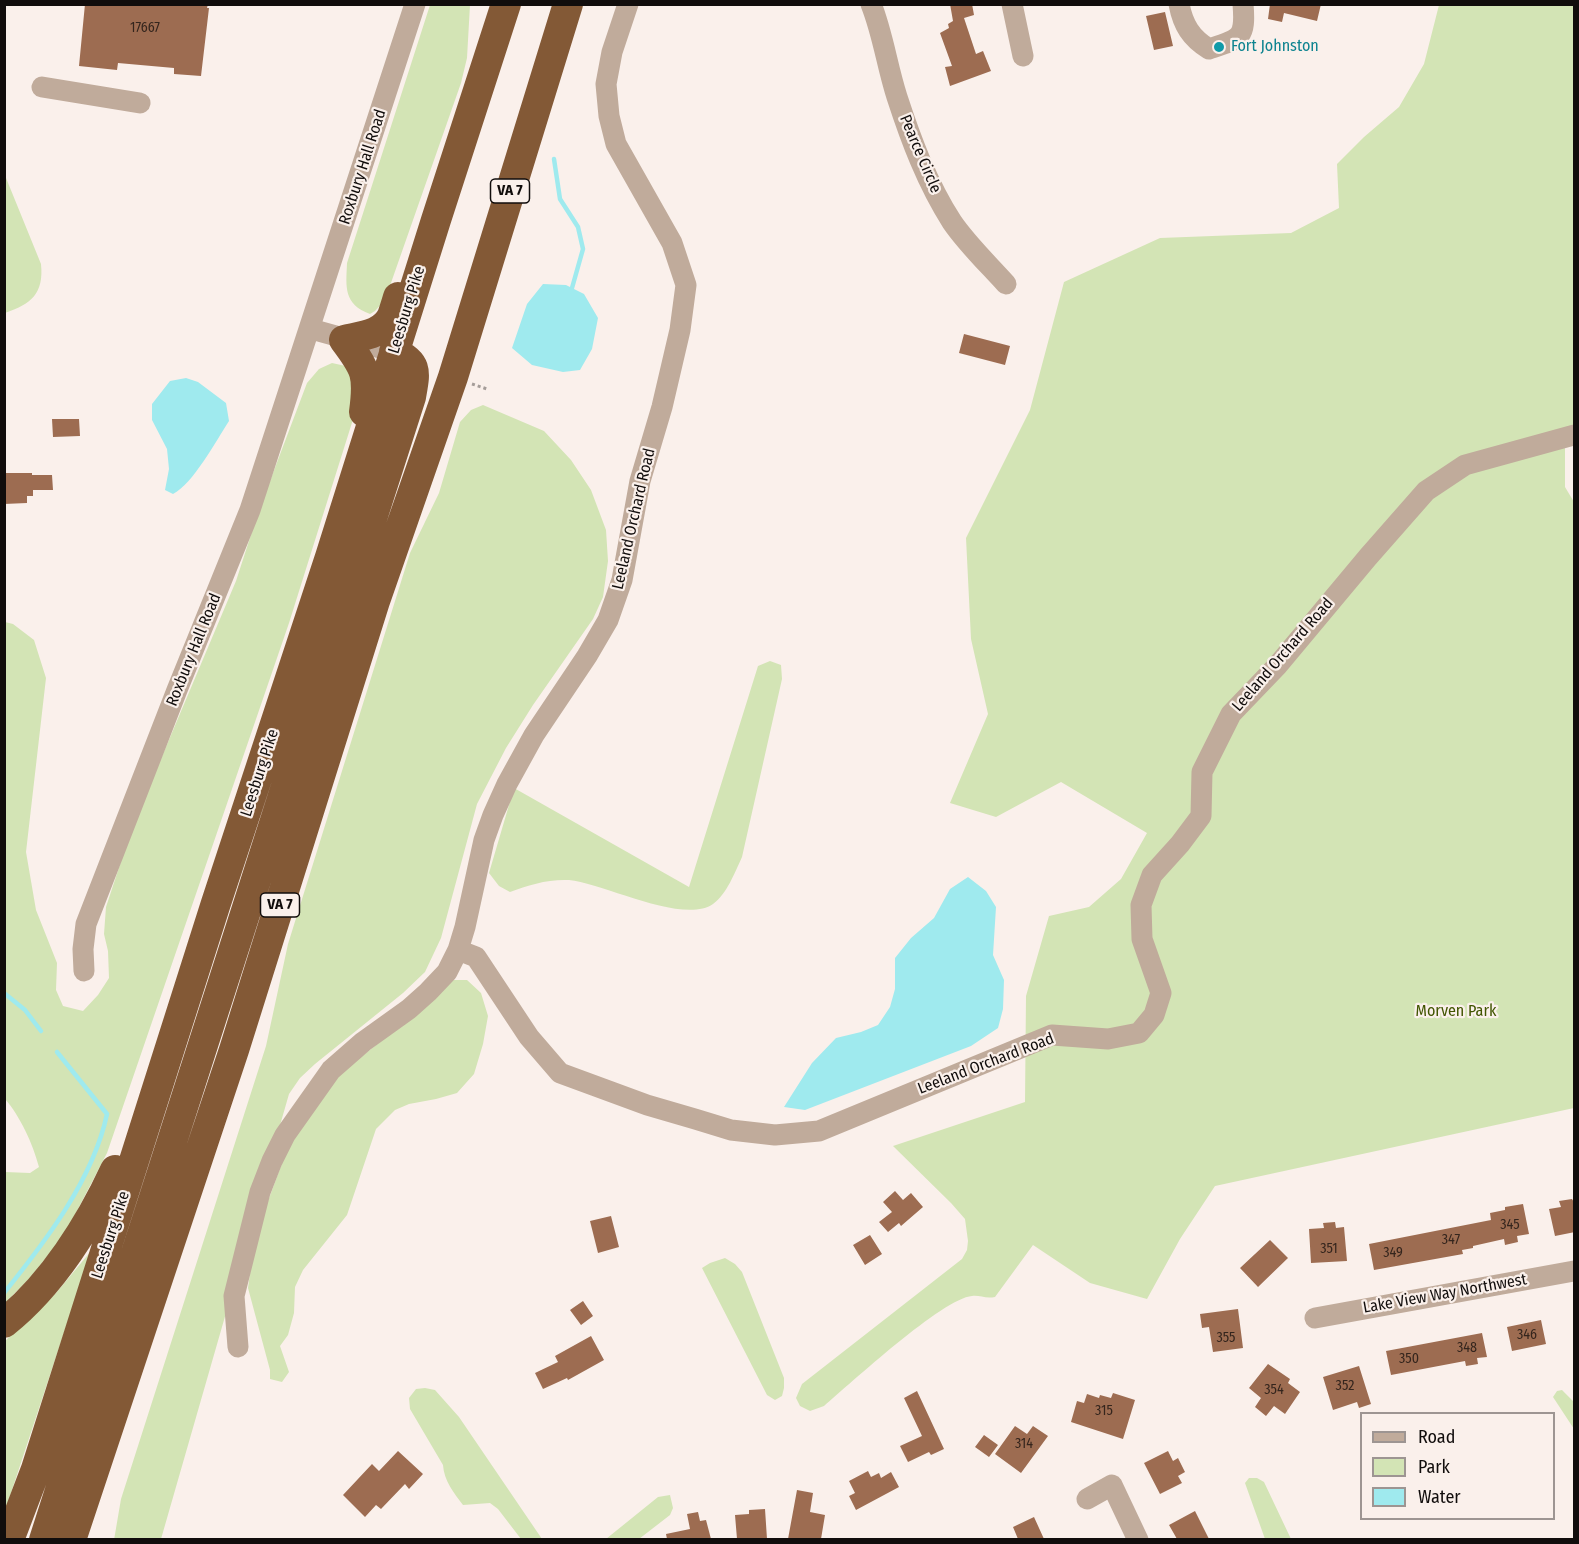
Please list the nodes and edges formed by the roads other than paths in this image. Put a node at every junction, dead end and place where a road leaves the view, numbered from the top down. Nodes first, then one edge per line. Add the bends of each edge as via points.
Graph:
1 (415, 4) edge
2 (506, 4) edge
3 (568, 4) edge
4 (628, 4) edge
5 (871, 4) edge
6 (1012, 4) edge
7 (1179, 4) edge
8 (1243, 4) edge
9 (1023, 56) dead end
10 (42, 87) dead end
11 (140, 103) dead end
12 (436, 220) junction
13 (1006, 284) dead end
14 (311, 329) junction
15 (344, 340) junction
16 (394, 352) junction
17 (1575, 435) edge
18 (358, 463) junction
19 (216, 903) junction
20 (458, 950) junction
21 (84, 971) dead end
22 (1575, 1271) edge
23 (1315, 1318) dead end
24 (4, 1323) edge
25 (238, 1347) dead end
26 (98, 1455) junction
27 (1087, 1498) dead end
28 (9, 1539) edge
29 (44, 1539) edge
30 (71, 1539) edge
31 (93, 1539) edge
32 (1138, 1539) edge

1 - 14 street, Roxbury Hall Road
2 - 12 highway, Leesburg Pike
3 - 26 highway, VA 7 via 453,377 375,601 230,1060
4 - 20 street, Leeland Orchard Road via 606,84 609,116 616,144 672,243 686,285 680,330 640,482 622,580 608,620 534,735 493,815
5 - 13 street, Pearce Circle via 900,105 927,179 952,222
6 - 9 street
7 - 8 street via 1188,32 1209,49 1234,41 1242,33
10 - 11 street
12 - 15 highway via 388,322 372,334
12 - 16 highway, Leesburg Pike
14 - 15 street
14 - 21 street, Roxbury Hall Road via 250,510 87,924
15 - 16 street
15 - 18 highway via 363,365 366,376
16 - 18 highway, Leesburg Pike
16 - 29 highway via 413,365 411,397
17 - 20 street, Leeland Orchard Road via 1465,465 1426,490 1277,666 1231,714 1202,772 1201,816 1152,875 1141,905 1142,939 1161,993 1154,1015 1139,1033 1108,1039 1052,1035 819,1131 775,1135 722,1127 647,1105 560,1072 530,1037 476,957
18 - 19 highway, Leesburg Pike
19 - 24 highway via 176,994 125,1150 101,1200 69,1253
19 - 28 highway, Leesburg Pike via 36,1469
20 - 25 street, Leeland Orchard Road via 447,972 428,993 331,1070 285,1135 260,1192 234,1296
22 - 23 street, Lake View Way Northwest
26 - 30 highway, VA 7
26 - 31 highway via 99,1510
27 - 32 street via 1112,1485

